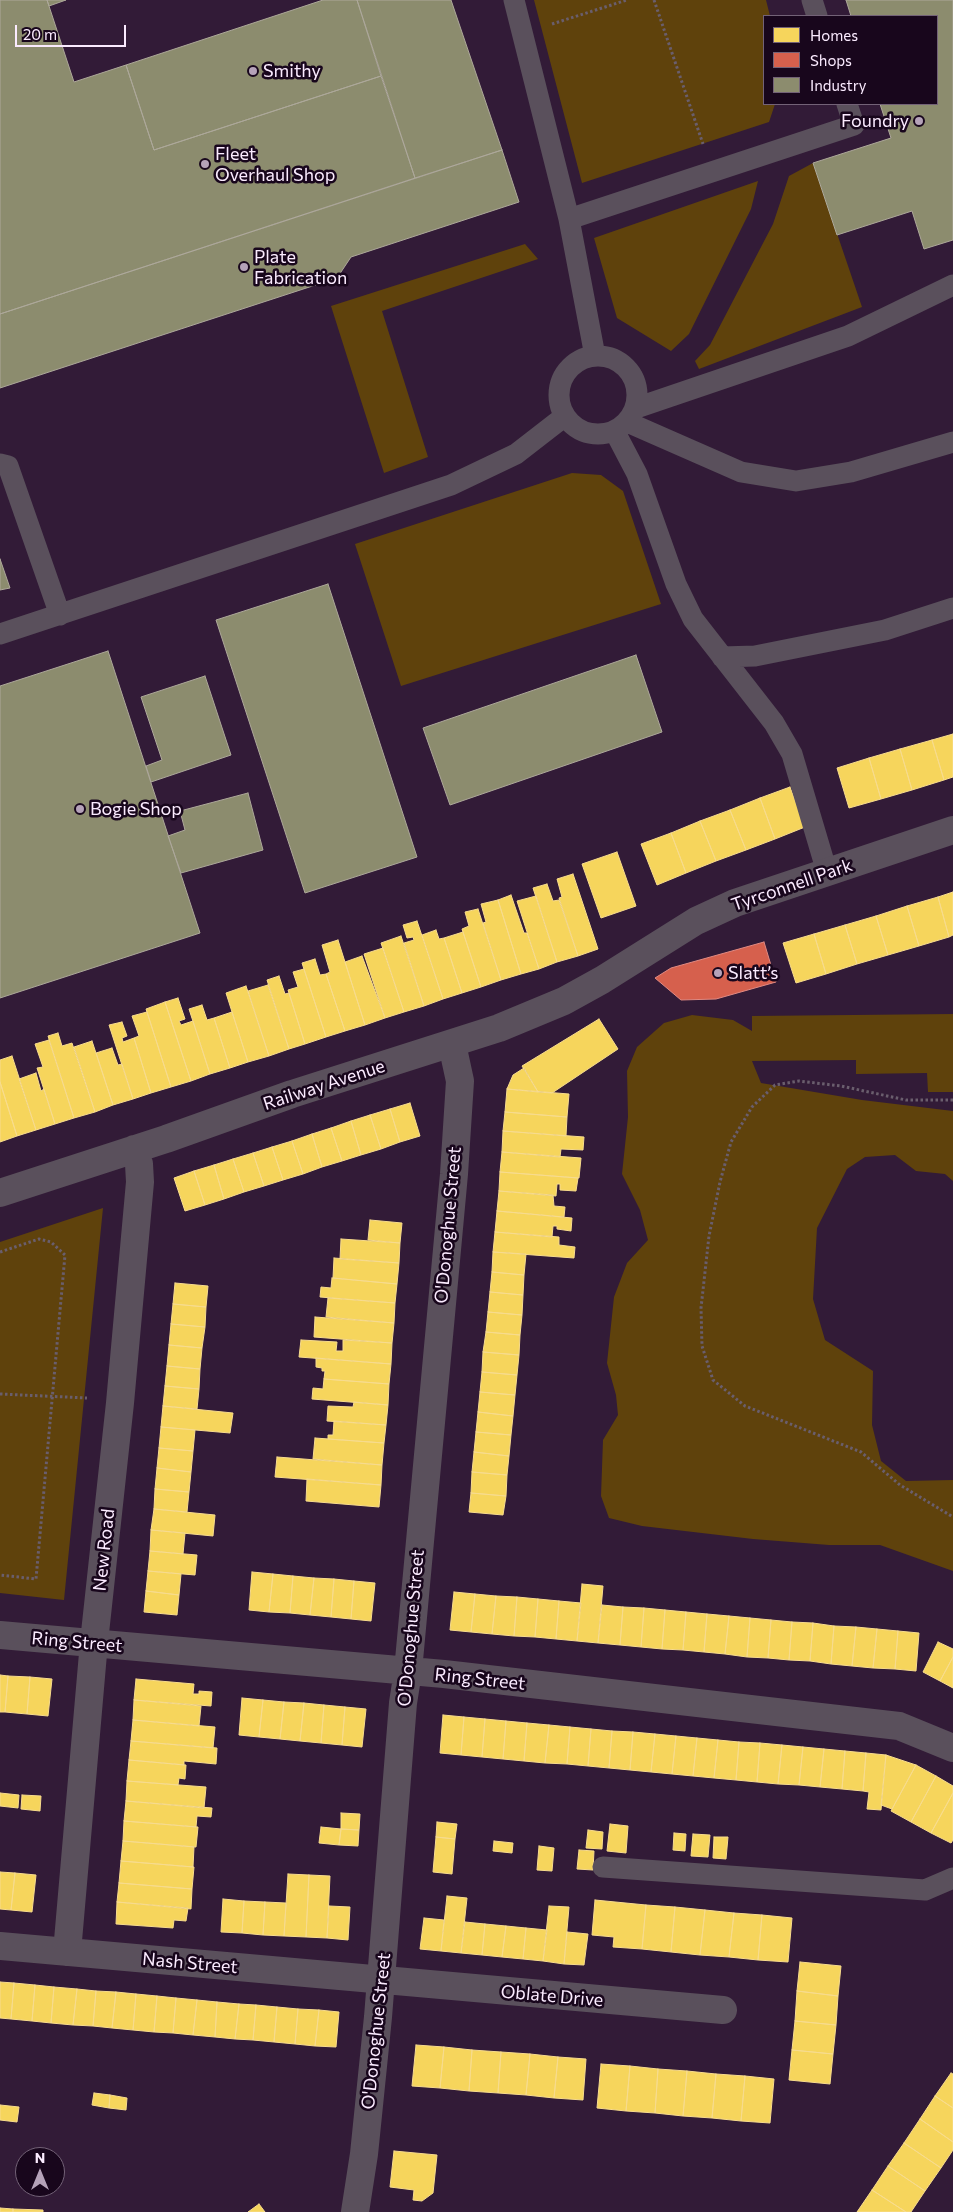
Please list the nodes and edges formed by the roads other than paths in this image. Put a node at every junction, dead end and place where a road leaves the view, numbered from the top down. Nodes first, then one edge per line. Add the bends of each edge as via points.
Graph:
1 (514, 0) edge
2 (812, 0) edge
3 (817, 15) edge
4 (846, 105) edge
5 (569, 219) junction
6 (953, 285) edge
7 (595, 356) junction
8 (565, 416) junction
9 (626, 421) junction
10 (953, 442) edge
11 (0, 464) edge
12 (953, 608) edge
13 (60, 615) junction
14 (0, 634) edge
15 (722, 657) junction
16 (953, 830) edge
17 (827, 872) junction
18 (638, 956) joint
19 (452, 1044) junction
20 (134, 1149) junction
21 (0, 1193) edge
22 (0, 1635) edge
23 (94, 1642) junction
24 (408, 1671) junction
25 (953, 1748) edge
26 (603, 1867) dead end
27 (953, 1878) edge
28 (0, 1946) edge
29 (67, 1952) junction
30 (380, 1980) junction
31 (723, 2010) dead end
32 (355, 2212) edge

1 - 5 lane
2 - 3 lane
4 - 5 lane via 854,125
5 - 7 lane
6 - 9 lane via 848,336
7 - 8 lane via 571,366 563,377 559,390
7 - 9 lane via 620,362 636,382 638,395
8 - 9 lane via 572,425 593,435
8 - 13 lane via 516,454 451,485
9 - 10 lane via 741,472 796,481 851,472
9 - 15 lane via 637,474 676,584 689,610
11 - 13 lane via 8,466
12 - 15 lane via 885,630 755,656
13 - 14 lane
15 - 17 lane via 774,723 792,754
16 - 17 street, Tyrconnell Park
17 - 18 street, Tyrconnell Park via 735,903 704,917
18 - 19 street, Railway Avenue via 564,1001
19 - 20 street, Railway Avenue via 301,1091
19 - 24 street, O'Donoghue Street via 460,1081 459,1109
20 - 21 street, Railway Avenue
20 - 23 street, New Road via 140,1182
22 - 23 street, Ring Street
23 - 24 street, Ring Street
23 - 29 street, New Road
24 - 25 street, Ring Street via 899,1726
24 - 30 street, O'Donoghue Street
26 - 27 lane via 925,1890
28 - 29 street, Nash Street
29 - 30 street, Nash Street
30 - 31 street, Oblate Drive
30 - 32 street, O'Donoghue Street via 364,2154

